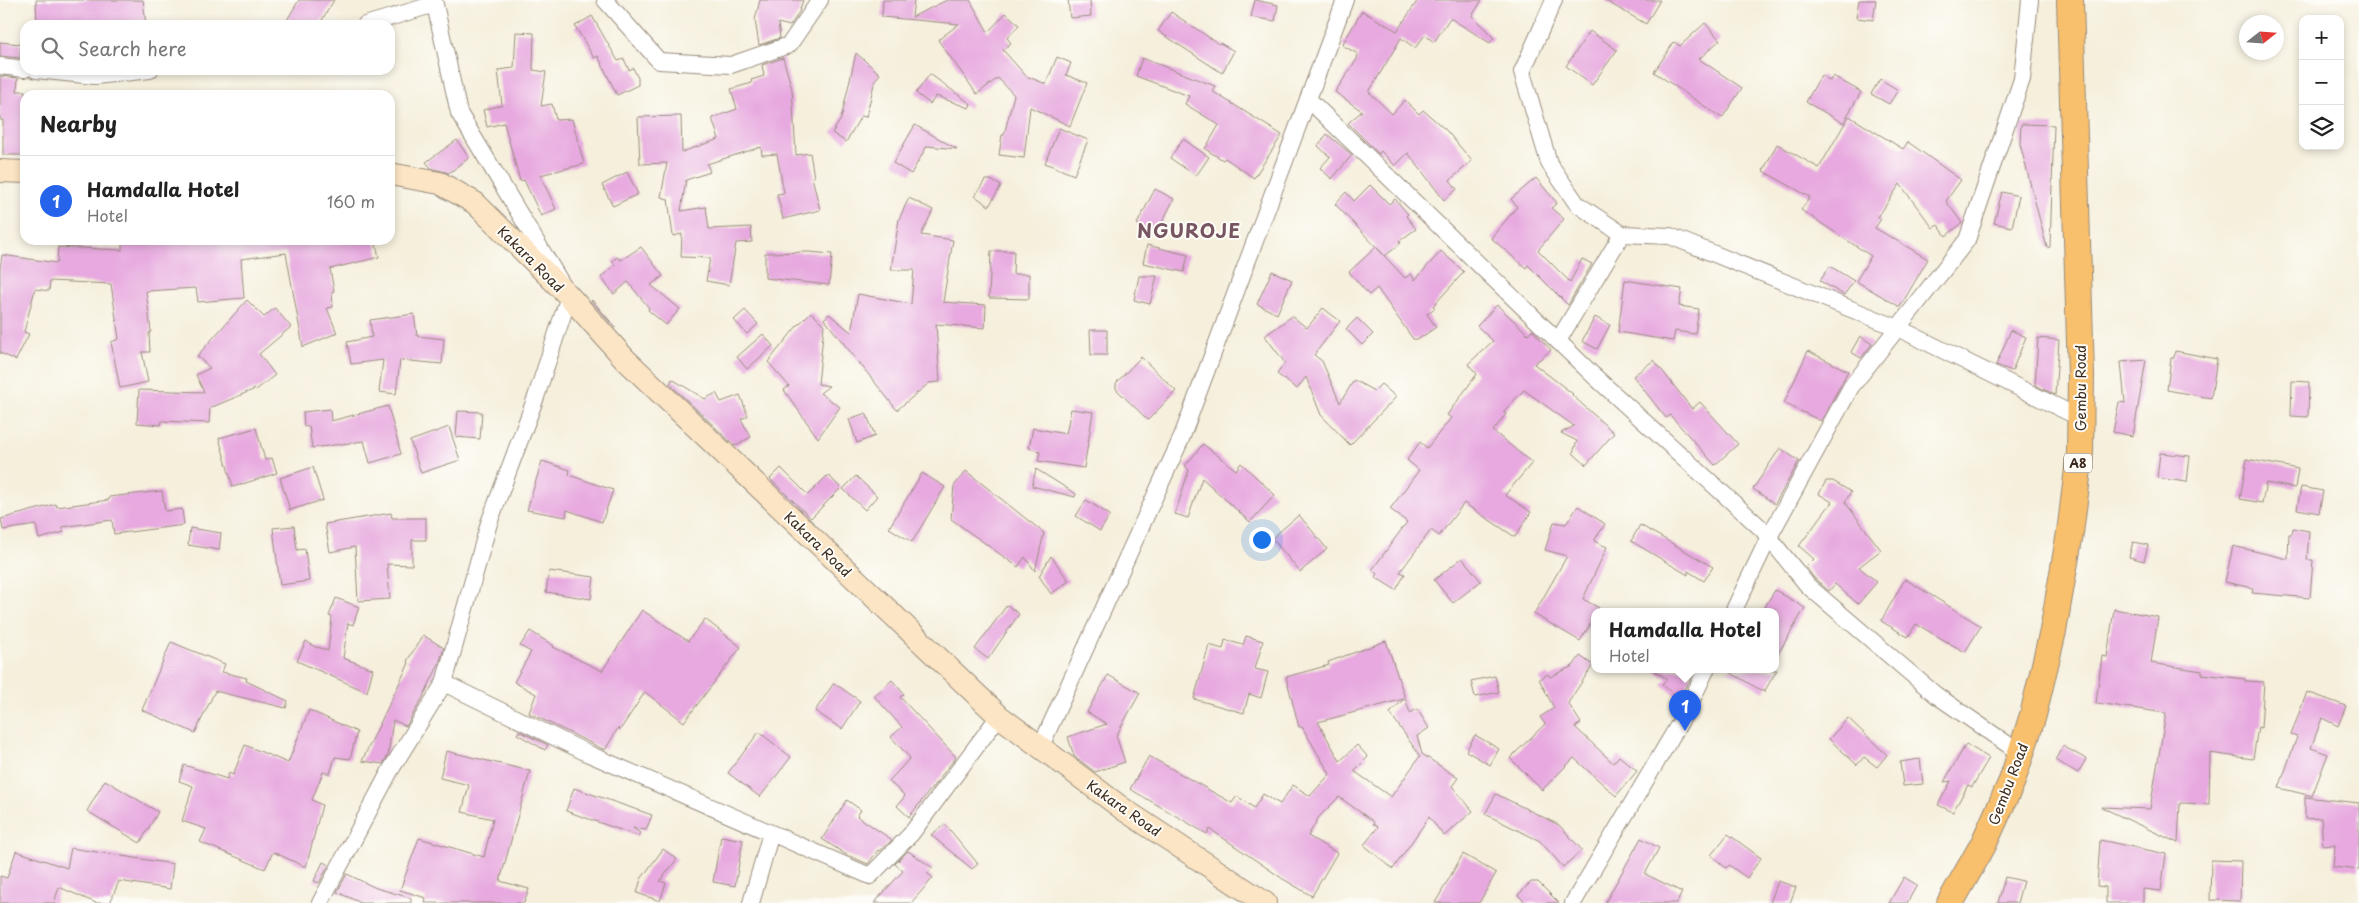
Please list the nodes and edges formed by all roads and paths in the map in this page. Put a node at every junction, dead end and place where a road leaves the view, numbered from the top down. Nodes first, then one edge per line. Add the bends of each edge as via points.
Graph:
1 (605, 0) edge
2 (820, 0) edge
3 (1344, 0) edge
4 (1554, 0) edge
5 (2030, 0) edge
6 (2070, 0) edge
7 (434, 2) edge
8 (380, 20) edge
9 (0, 66) edge
10 (20, 68) edge
11 (85, 75) edge
12 (104, 75) edge
13 (1308, 99) junction
14 (0, 171) edge
15 (20, 172) edge
16 (395, 175) edge
17 (1622, 234) junction
18 (569, 296) junction
19 (1898, 328) junction
20 (1558, 341) junction
21 (2080, 418) junction
22 (1769, 537) junction
23 (1735, 608) edge
24 (1705, 673) edge
25 (444, 683) junction
26 (999, 716) junction
27 (1040, 748) junction
28 (2020, 754) junction
29 (771, 833) junction
30 (320, 903) edge
31 (750, 903) edge
32 (1265, 903) edge
33 (1573, 903) edge
34 (1950, 903) edge

1 - 2 street via 659,61 731,65 789,45
3 - 13 street
4 - 17 street via 1522,72 1549,163 1577,204
5 - 19 street via 2022,80 1966,240
6 - 21 main road, Gembu Road / A8
7 - 8 street
7 - 18 street via 459,113
9 - 10 street
11 - 12 street
13 - 20 street
13 - 27 street via 1181,439
14 - 15 street
16 - 18 street, Kakara Road via 440,183 474,203
17 - 19 street via 1670,236
17 - 20 street
18 - 25 street via 489,523
18 - 26 street, Kakara Road via 625,359
19 - 21 street
19 - 22 street via 1851,388
20 - 22 street
21 - 28 main road, Gembu Road / A8 via 2074,503 2053,631
22 - 23 street
22 - 28 street via 1815,592 1936,695
24 - 33 street via 1685,714
25 - 29 street via 589,754
25 - 30 street via 390,771
26 - 27 street, Kakara Road
26 - 29 street via 911,834 870,876
27 - 32 street, Kakara Road via 1123,809
28 - 34 main road, Gembu Road / A8 via 2012,781 1983,845
29 - 31 street

